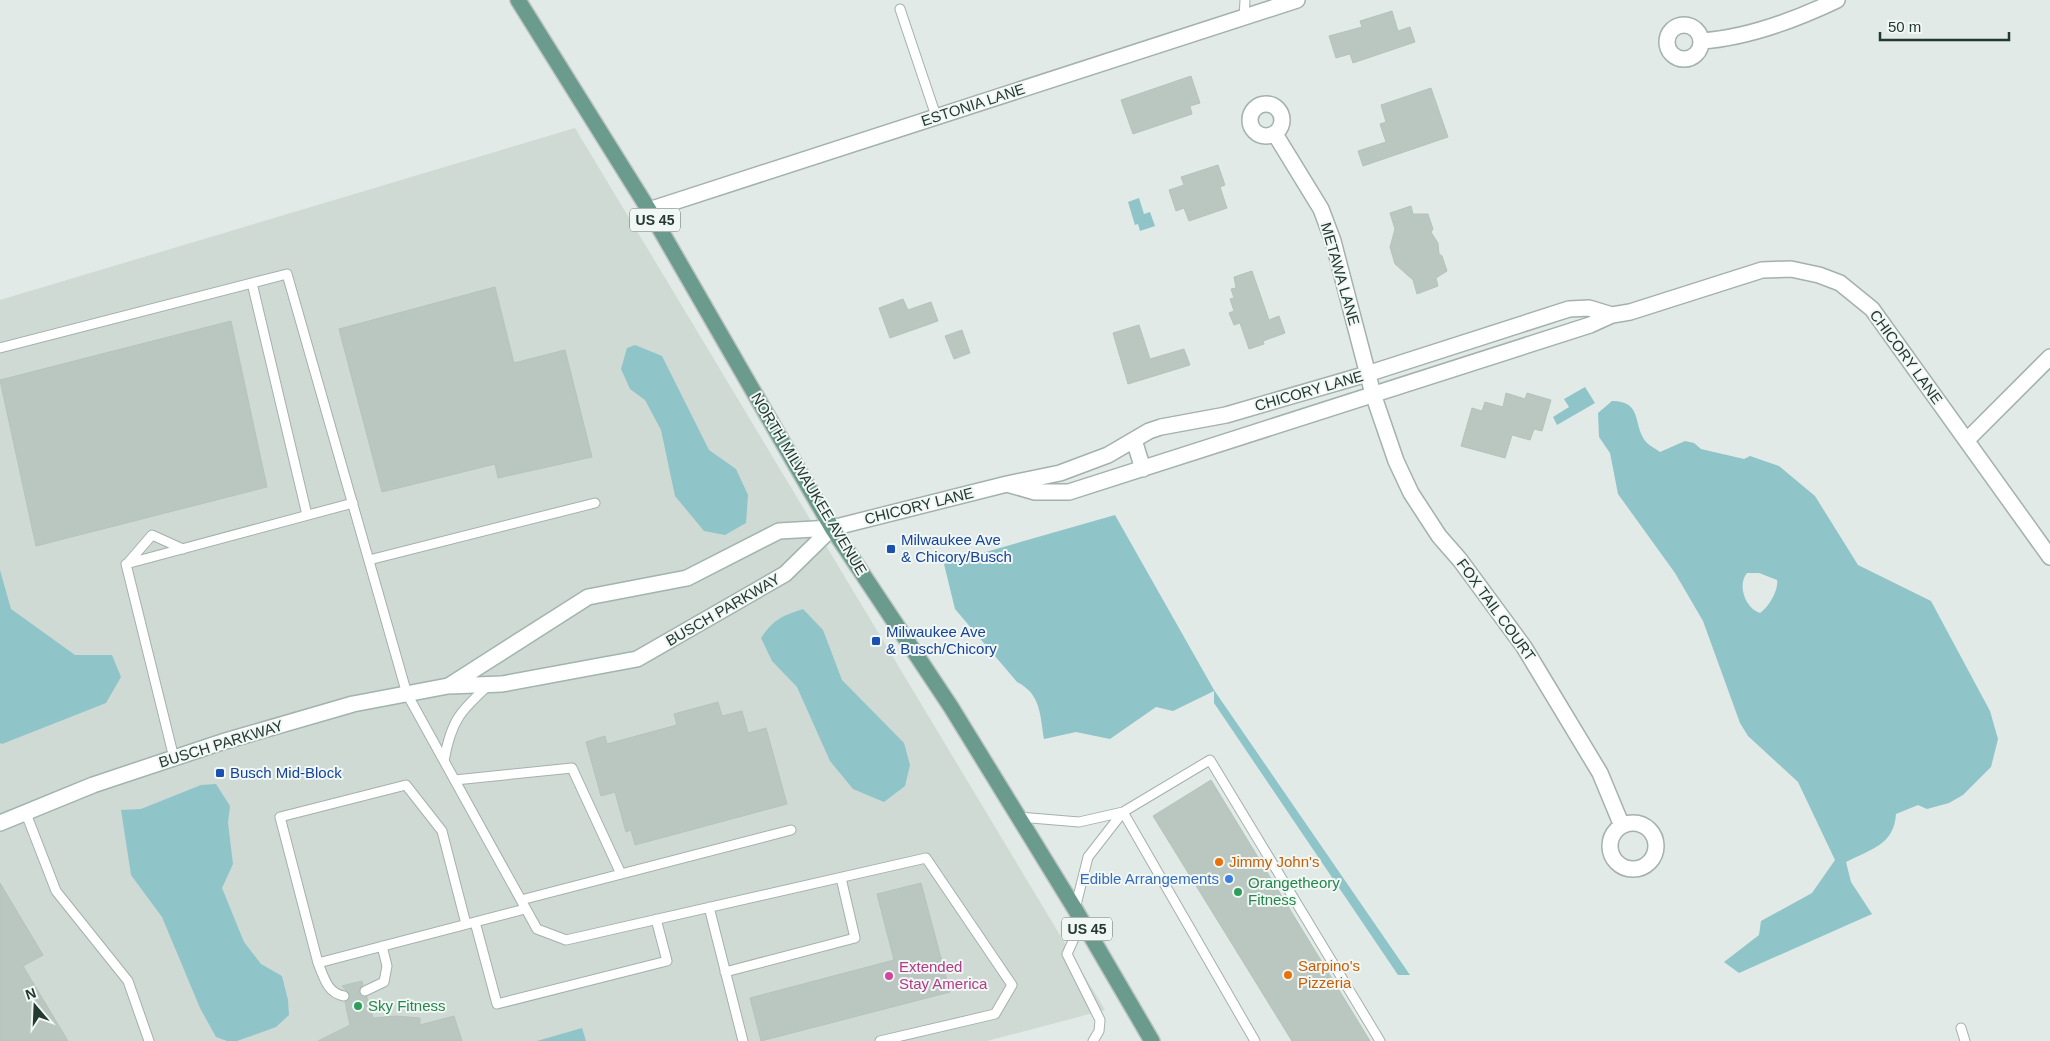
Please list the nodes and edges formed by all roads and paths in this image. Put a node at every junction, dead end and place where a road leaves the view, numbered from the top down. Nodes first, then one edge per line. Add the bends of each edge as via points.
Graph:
1 (518, 0) edge
2 (1245, 0) edge
3 (1297, 0) edge
4 (1837, 0) edge
5 (900, 9) dead end
6 (1244, 17) junction
7 (1701, 41) dead end
8 (936, 116) junction
9 (1275, 134) dead end
10 (648, 210) junction
11 (252, 283) junction
12 (1612, 315) junction
13 (0, 348) edge
14 (2050, 357) edge
15 (1367, 374) junction
16 (1373, 394) junction
17 (1134, 440) junction
18 (1967, 440) junction
19 (1143, 469) junction
20 (1007, 484) junction
21 (352, 503) junction
22 (595, 503) dead end
23 (307, 515) junction
24 (832, 528) junction
25 (183, 549) junction
26 (2050, 557) edge
27 (368, 560) junction
28 (126, 564) junction
29 (489, 685) junction
30 (448, 686) junction
31 (407, 694) junction
32 (174, 758) junction
33 (444, 761) junction
34 (455, 780) junction
35 (25, 812) junction
36 (1123, 812) junction
37 (1019, 817) junction
38 (0, 823) edge
39 (1622, 826) dead end
40 (791, 830) dead end
41 (621, 874) junction
42 (841, 878) junction
43 (523, 904) junction
44 (709, 907) junction
45 (1079, 915) junction
46 (656, 919) junction
47 (471, 923) junction
48 (382, 946) junction
49 (318, 963) junction
50 (726, 972) junction
51 (365, 991) dead end
52 (344, 996) dead end
53 (1961, 1028) dead end
54 (149, 1041) edge
55 (743, 1041) edge
56 (880, 1041) edge
57 (1093, 1041) edge
58 (1152, 1041) edge
59 (1254, 1041) edge
60 (1380, 1041) edge
61 (1965, 1041) edge

1 - 10 main road, NORTH MILWAUKEE AVENUE / US 45
2 - 6 lane
3 - 6 street, ESTONIA LANE
4 - 7 street via 1751,32
5 - 8 lane
6 - 8 street, ESTONIA LANE
8 - 10 street, ESTONIA LANE
9 - 15 street, METAWA LANE via 1321,209 1333,241
10 - 24 main road, NORTH MILWAUKEE AVENUE / US 45
11 - 13 lane
11 - 21 lane via 287,274
11 - 23 lane
12 - 15 street, CHICORY LANE via 1589,308 1569,309
12 - 16 street, CHICORY LANE via 1590,325
12 - 18 street, CHICORY LANE via 1762,270 1819,274 1840,283 1872,309
14 - 18 street
15 - 16 street, METAWA LANE
15 - 17 street, CHICORY LANE via 1226,416 1161,427
16 - 19 street, CHICORY LANE
16 - 39 street, FOX TAIL COURT via 1396,461 1411,492 1439,536 1529,654 1600,773
17 - 19 street
17 - 20 street, CHICORY LANE via 1108,455 1060,473
18 - 26 street, CHICORY LANE
19 - 20 street, CHICORY LANE via 1069,492 1035,492
20 - 24 street, CHICORY LANE
21 - 23 lane
21 - 27 lane
22 - 27 lane
23 - 25 lane
24 - 29 street, BUSCH PARKWAY via 785,574 637,659
24 - 30 street, BUSCH PARKWAY via 779,530 687,578 588,597
24 - 37 main road, NORTH MILWAUKEE AVENUE / US 45 via 951,707
25 - 28 lane
25 - 28 lane via 152,535
27 - 31 lane
28 - 32 lane
29 - 30 street, BUSCH PARKWAY
29 - 33 lane via 461,710 448,735
30 - 31 street, BUSCH PARKWAY
31 - 32 street, BUSCH PARKWAY via 353,704
31 - 33 lane
32 - 35 street, BUSCH PARKWAY
33 - 34 lane
34 - 41 lane via 572,768
34 - 43 lane
35 - 38 street, BUSCH PARKWAY
35 - 54 lane via 56,891 128,982
36 - 37 lane via 1079,822
36 - 45 lane via 1088,857
36 - 59 lane
36 - 60 lane via 1210,760
37 - 45 main road, NORTH MILWAUKEE AVENUE / US 45
40 - 41 lane
41 - 43 lane
42 - 44 lane
42 - 50 lane via 856,938
42 - 56 lane via 926,858 1012,985 996,1014
43 - 46 lane via 536,929 566,940
43 - 47 lane
44 - 46 lane
44 - 50 lane
45 - 57 lane via 1067,954 1100,1020 1099,1031
45 - 58 main road, NORTH MILWAUKEE AVENUE / US 45
46 - 47 lane via 667,961 497,1004
47 - 48 lane
47 - 49 lane via 442,831 406,785 280,817
48 - 49 lane
48 - 51 lane via 387,966 384,982
49 - 52 lane via 327,986 335,994
50 - 55 lane
53 - 61 lane

